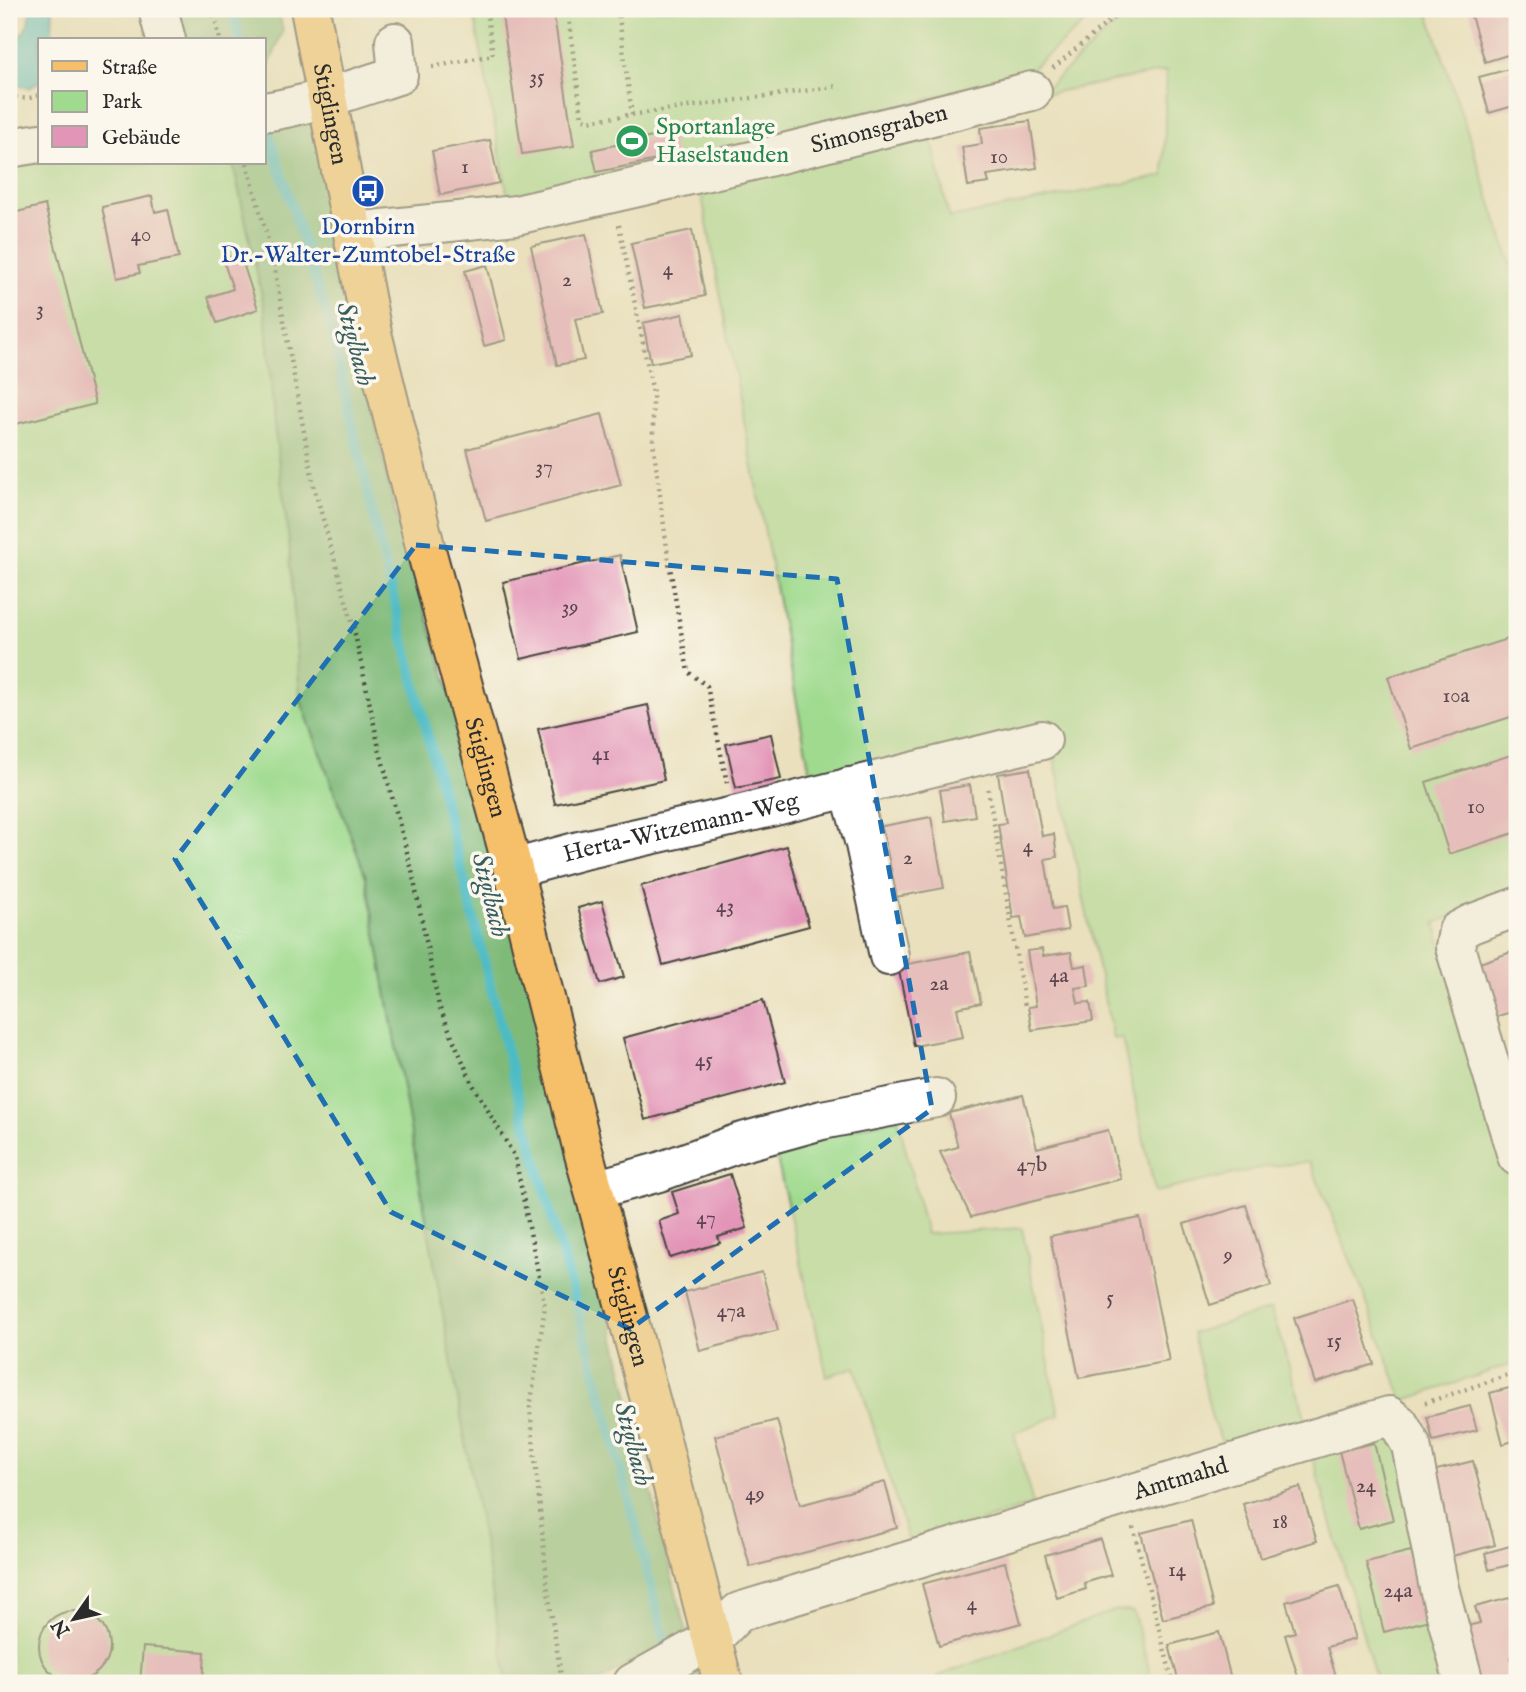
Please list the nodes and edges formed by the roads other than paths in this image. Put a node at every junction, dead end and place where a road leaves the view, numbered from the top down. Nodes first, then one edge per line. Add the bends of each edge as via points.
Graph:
1 (158, 9) edge
2 (310, 9) edge
3 (165, 38) edge
4 (397, 59) road end
5 (1032, 91) road end
6 (327, 97) junction
7 (273, 111) edge
8 (38, 144) edge
9 (9, 148) edge
10 (354, 232) junction
11 (1042, 740) dead end
12 (849, 787) junction
13 (513, 869) junction
14 (1517, 907) edge
15 (889, 956) dead end
16 (936, 1098) dead end
17 (1517, 1156) edge
18 (594, 1190) junction
19 (702, 1645) junction
20 (642, 1678) edge
21 (723, 1683) edge
22 (1464, 1683) edge

1 - 3 street
2 - 6 main road, Stiglingen
4 - 6 street
5 - 10 street, Simonsgraben via 516,215
6 - 7 street
6 - 10 main road, Stiglingen
8 - 9 street
10 - 13 main road, Stiglingen via 372,333
11 - 12 street, Herta-Witzemann-Weg
12 - 13 street, Herta-Witzemann-Weg
12 - 15 street
13 - 18 main road, Stiglingen
14 - 17 street via 1458,931 1454,947
16 - 18 street via 822,1120
18 - 19 main road, Stiglingen via 661,1440
19 - 20 street, Amtmahd
19 - 21 main road, Stiglingen
19 - 22 street, Amtmahd via 739,1612 806,1600 1389,1416 1411,1445 1439,1588

